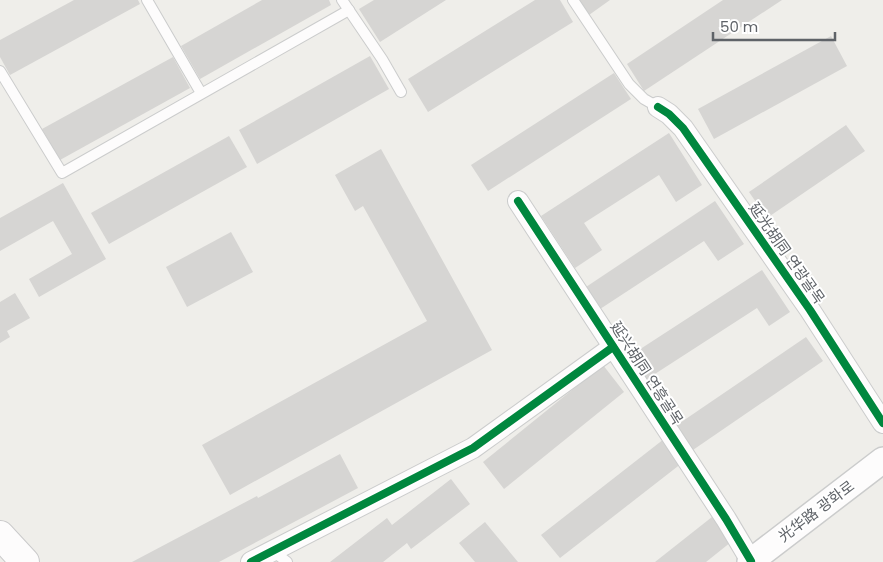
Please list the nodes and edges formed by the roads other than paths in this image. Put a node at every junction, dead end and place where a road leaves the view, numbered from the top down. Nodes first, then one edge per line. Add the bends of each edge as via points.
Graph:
1 (147, 0) edge
2 (342, 0) edge
3 (573, 0) edge
4 (349, 10) junction
5 (0, 71) edge
6 (401, 92) dead end
7 (201, 94) junction
8 (658, 107) joint
9 (518, 202) dead end
10 (614, 347) junction
11 (883, 423) edge
12 (883, 460) edge
13 (0, 534) edge
14 (280, 556) edge
15 (16, 557) edge
16 (251, 562) edge
17 (750, 562) edge

1 - 7 lane
2 - 4 lane
3 - 8 lane via 629,84
4 - 6 lane
4 - 7 lane
5 - 7 lane via 62,173
8 - 11 street, 延光胡同 연광골목 via 683,128 810,310
9 - 10 street, 延兴胡同 연흥골목
10 - 14 street via 473,448
10 - 17 street, 延兴胡同 연흥골목 via 726,519
12 - 17 street, 光华路 광화로
13 - 15 main road
14 - 16 street

